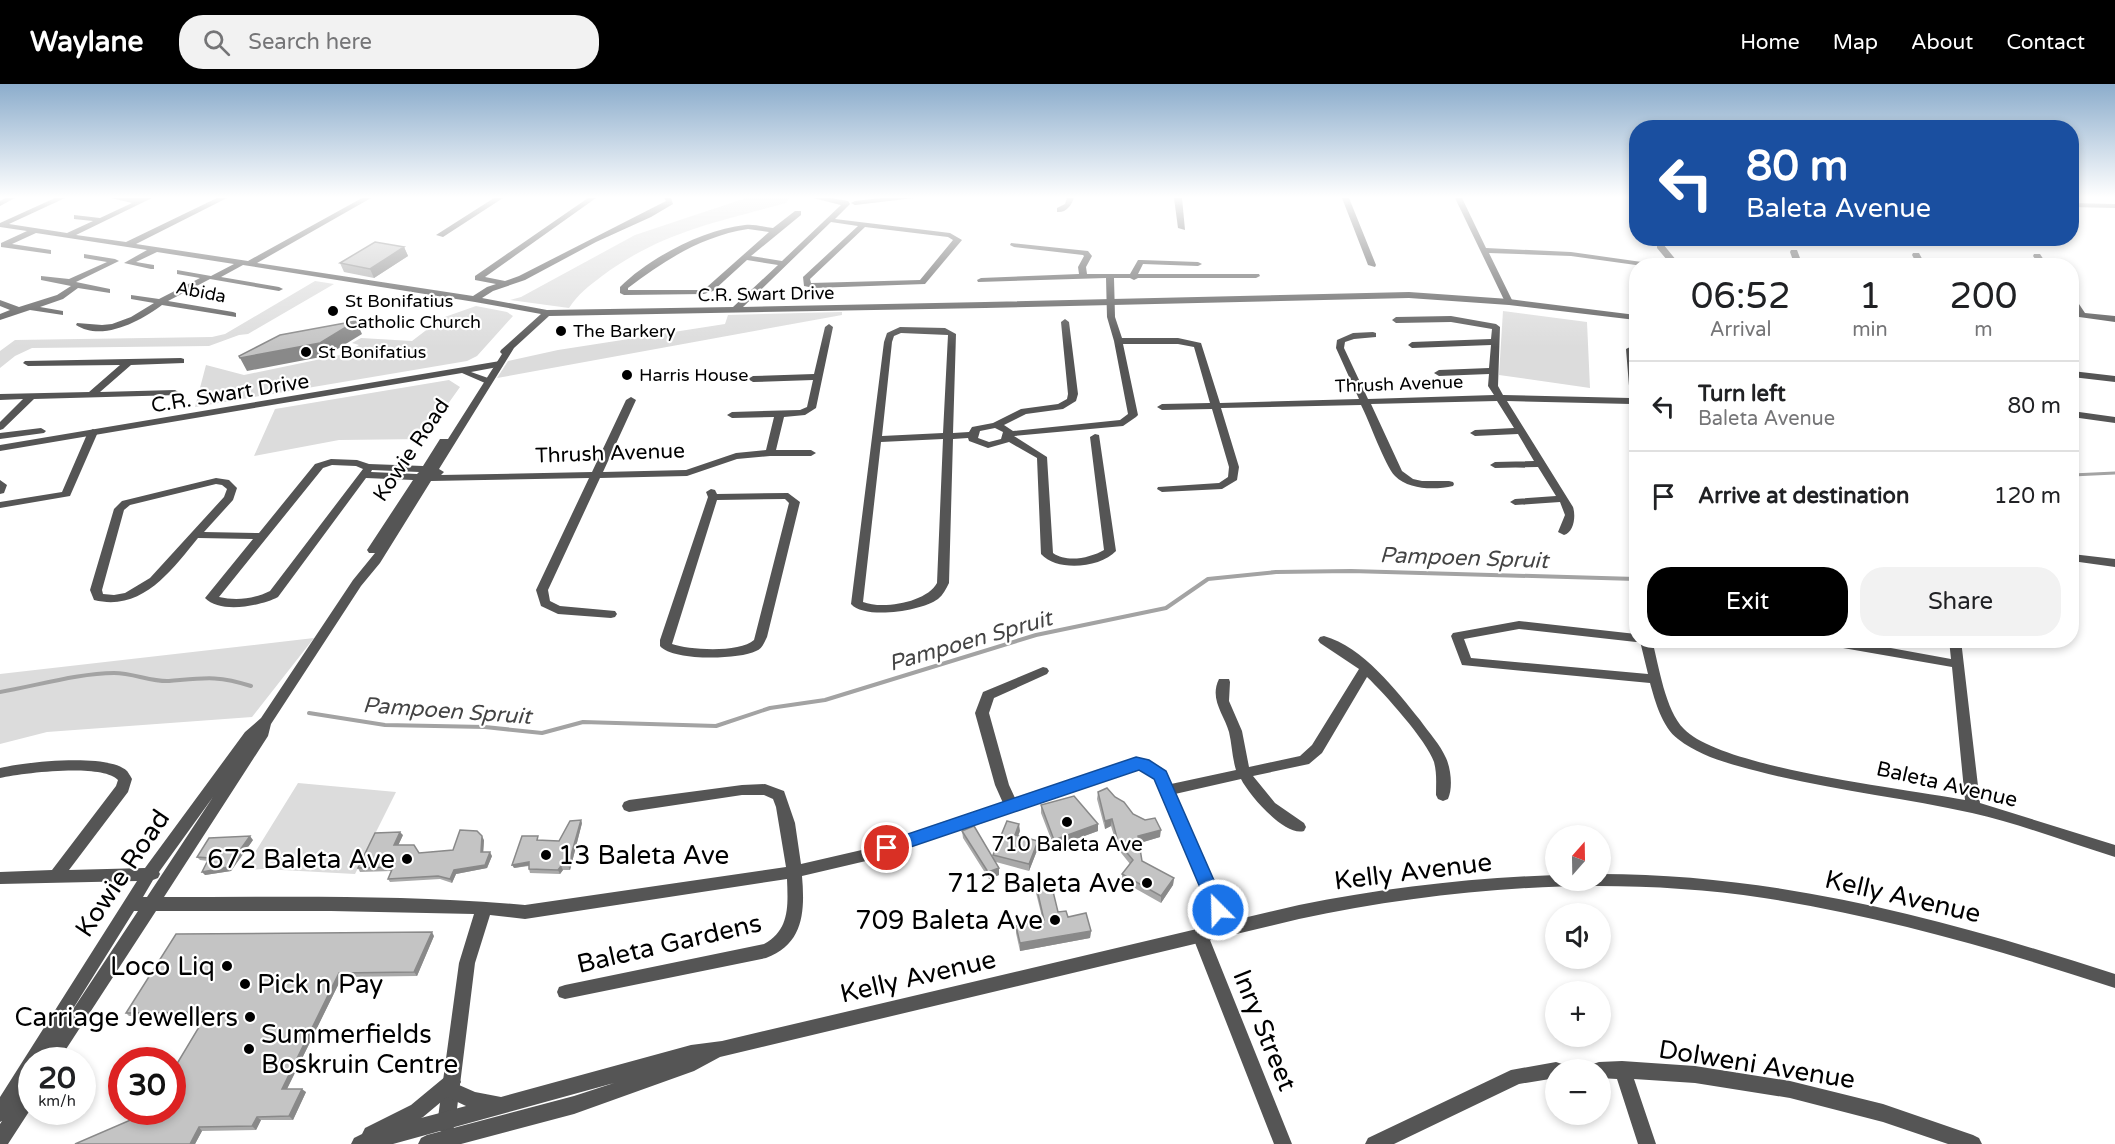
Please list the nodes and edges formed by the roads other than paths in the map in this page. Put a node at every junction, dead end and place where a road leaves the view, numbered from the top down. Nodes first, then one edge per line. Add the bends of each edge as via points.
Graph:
1 (22, 247) edge
2 (140, 247) edge
3 (274, 247) edge
4 (522, 247) edge
5 (579, 247) edge
6 (682, 247) edge
7 (758, 247) edge
8 (800, 247) edge
9 (839, 247) edge
10 (952, 247) edge
11 (1036, 247) edge
12 (1365, 247) edge
13 (1484, 249) joint
14 (154, 250) junction
15 (48, 252) dead end
16 (1794, 252) dead end
17 (1916, 255) dead end
18 (87, 256) dead end
19 (747, 258) junction
20 (1796, 258) edge
21 (1918, 258) edge
22 (115, 261) junction
23 (1629, 261) edge
24 (128, 263) junction
25 (245, 263) junction
26 (783, 263) junction
27 (1198, 264) dead end
28 (1372, 265) dead end
29 (151, 267) dead end
30 (180, 272) dead end
31 (1256, 276) dead end
32 (1083, 277) junction
33 (1110, 277) junction
34 (44, 278) dead end
35 (210, 278) junction
36 (1134, 278) junction
37 (981, 280) dead end
38 (502, 283) junction
39 (73, 284) junction
40 (279, 289) dead end
41 (107, 291) dead end
42 (134, 297) dead end
43 (475, 299) junction
44 (162, 301) junction
45 (1111, 301) junction
46 (1509, 302) junction
47 (0, 303) edge
48 (33, 308) junction
49 (18, 310) junction
50 (2079, 310) edge
51 (734, 311) junction
52 (60, 313) dead end
53 (547, 313) junction
54 (233, 315) dead end
55 (2079, 315) edge
56 (2083, 316) junction
57 (0, 317) edge
58 (1629, 317) edge
59 (2115, 319) edge
60 (1396, 320) dead end
61 (1065, 322) dead end
62 (81, 325) dead end
63 (829, 327) dead end
64 (1372, 335) dead end
65 (1118, 341) junction
66 (1495, 342) junction
67 (1412, 345) dead end
68 (181, 361) dead end
69 (129, 362) junction
70 (28, 363) dead end
71 (496, 365) junction
72 (1493, 371) junction
73 (455, 372) junction
74 (1439, 373) dead end
75 (2079, 375) edge
76 (818, 377) junction
77 (753, 379) dead end
78 (485, 380) junction
79 (2115, 380) edge
80 (175, 393) dead end
81 (90, 396) junction
82 (0, 397) edge
83 (31, 397) junction
84 (1500, 398) junction
85 (631, 400) dead end
86 (1364, 402) junction
87 (1629, 402) edge
88 (1216, 406) junction
89 (1162, 407) dead end
90 (780, 414) junction
91 (732, 415) dead end
92 (2079, 415) edge
93 (2115, 420) edge
94 (996, 425) junction
95 (0, 427) edge
96 (41, 430) dead end
97 (1520, 431) junction
98 (93, 432) junction
99 (1475, 432) dead end
100 (972, 435) junction
101 (0, 436) edge
102 (1008, 436) junction
103 (946, 437) junction
104 (1095, 437) dead end
105 (878, 439) junction
106 (0, 448) edge
107 (770, 453) junction
108 (811, 453) dead end
109 (1540, 464) junction
110 (1495, 465) dead end
111 (366, 471) junction
112 (427, 473) junction
113 (596, 476) junction
114 (0, 483) edge
115 (1449, 484) dead end
116 (1162, 489) dead end
117 (0, 491) edge
118 (712, 494) joint
119 (1563, 499) junction
120 (1515, 502) dead end
121 (0, 505) edge
122 (1564, 532) dead end
123 (195, 535) junction
124 (262, 536) junction
125 (2079, 559) edge
126 (2115, 563) edge
127 (611, 614) dead end
128 (1629, 637) edge
129 (1324, 640) dead end
130 (1648, 648) edge
131 (1866, 648) edge
132 (1956, 648) edge
133 (1957, 664) junction
134 (1366, 668) junction
135 (1043, 671) dead end
136 (1657, 679) junction
137 (1224, 682) dead end
138 (266, 721) junction
139 (0, 773) edge
140 (1244, 774) junction
141 (1167, 790) junction
142 (1443, 795) dead end
143 (1011, 805) junction
144 (629, 806) dead end
145 (1973, 807) junction
146 (1299, 827) dead end
147 (2115, 851) edge
148 (794, 873) junction
149 (149, 874) junction
150 (170, 874) junction
151 (57, 876) junction
152 (0, 878) edge
153 (152, 903) junction
154 (130, 904) junction
155 (484, 908) junction
156 (1226, 929) junction
157 (1200, 935) junction
158 (2115, 981) edge
159 (565, 992) dead end
160 (41, 1047) edge
161 (58, 1047) edge
162 (722, 1049) junction
163 (1611, 1069) edge
164 (1622, 1069) junction
165 (1545, 1072) edge
166 (18, 1084) edge
167 (452, 1086) junction
168 (506, 1104) junction
169 (18, 1112) edge
170 (0, 1113) edge
171 (447, 1119) junction
172 (0, 1140) edge
173 (435, 1142) edge
174 (351, 1144) edge
175 (360, 1144) edge
176 (1283, 1144) edge
177 (1374, 1144) edge
178 (1647, 1144) edge
179 (1973, 1144) edge

1 - 15 street
2 - 14 street, C.R. Swart Drive
3 - 25 street, Abida
4 - 38 street via 478,278
5 - 38 street via 522,278
6 - 19 street via 662,258 623,290 631,294 704,292
7 - 19 street
8 - 26 street
9 - 10 street via 808,277 807,284 922,282
11 - 32 street via 1085,253 1088,256 1082,267
12 - 28 street
13 - 23 street
13 - 46 street
14 - 24 street
14 - 25 street, C.R. Swart Drive
16 - 20 street
17 - 21 street
18 - 22 street
19 - 26 street
22 - 24 street
22 - 39 street
24 - 29 street
25 - 35 street, Abida
25 - 43 street, C.R. Swart Drive
26 - 51 street
27 - 36 street via 1141,262
30 - 35 street, Abida
31 - 36 street
32 - 33 street
32 - 37 street
33 - 36 street
33 - 45 street
34 - 39 street
35 - 40 street, Abida
35 - 44 street, Abida
38 - 43 street
39 - 41 street
39 - 48 street
42 - 44 street, Abida
43 - 53 street, C.R. Swart Drive
44 - 54 street, Abida
44 - 62 street, Abida via 140,317 106,328
45 - 46 street, C.R. Swart Drive via 1408,295
45 - 51 street, C.R. Swart Drive
45 - 65 street
46 - 58 street, C.R. Swart Drive
47 - 49 street
48 - 49 street
48 - 52 street
49 - 57 street
50 - 56 street
51 - 53 street, C.R. Swart Drive
53 - 71 street, Kowie Road
55 - 56 street
56 - 59 street
60 - 66 street via 1428,318 1491,325 1497,330
61 - 94 street via 1071,401 1060,408 1024,411
63 - 76 street
64 - 86 street via 1345,338 1340,344
65 - 88 street via 1178,340 1198,345
65 - 102 street via 1131,419
66 - 67 street
66 - 72 street
68 - 69 street
69 - 70 street
69 - 81 street
71 - 73 street, C.R. Swart Drive
71 - 78 street, Kowie Road
71 - 112 street, Kowie Road
72 - 74 street
72 - 84 street via 1493,386
73 - 78 street
73 - 98 street, C.R. Swart Drive
75 - 79 street
76 - 77 street
76 - 90 street via 811,408 800,414
78 - 112 street, Kowie Road
80 - 81 street
81 - 83 street
82 - 83 street
83 - 95 street
84 - 86 street, Thrush Avenue
84 - 87 street, Thrush Avenue
84 - 97 street
85 - 113 street
86 - 88 street, Thrush Avenue
86 - 115 street via 1403,478 1421,485
88 - 89 street, Thrush Avenue
88 - 116 street via 1235,471 1233,478 1222,486
90 - 91 street
90 - 107 street
92 - 93 street
94 - 100 street via 980,427
94 - 102 street via 1005,428
96 - 101 street
97 - 99 street
97 - 109 street
98 - 106 street, C.R. Swart Drive
98 - 121 street via 66,494
100 - 102 street via 976,442 988,445 1000,443
100 - 103 street
102 - 104 street via 1042,457 1047,554 1054,560 1065,561 1096,559 1110,551
103 - 105 street
103 - 105 street via 952,334 900,330 892,333 888,342
103 - 105 street via 941,588 930,599 870,610 857,604
107 - 108 street, Thrush Avenue
107 - 113 street, Thrush Avenue via 736,456 687,473
109 - 110 street
109 - 119 street
111 - 112 street, Thrush Avenue
111 - 124 street, Thrush Avenue via 357,463 331,462 319,466
111 - 124 street via 274,594 258,601 211,598
112 - 113 street, Thrush Avenue
112 - 138 street, Kowie Road via 376,560
113 - 127 street via 542,590 542,598 558,610
114 - 117 street
118 - 118 street via 782,495 795,502 757,645 746,650 677,652 666,646 666,640
119 - 120 street
119 - 122 street via 1570,515
123 - 123 street via 143,590 124,597 98,597 96,590 119,509 126,503 216,481 228,484 232,488 229,498
123 - 124 street
125 - 126 street
128 - 136 street via 1519,626 1457,636 1466,662
129 - 134 street
130 - 136 street, Baleta Avenue
131 - 133 street
132 - 133 street
133 - 145 street
134 - 140 street via 1312,755
134 - 142 street via 1431,745 1441,762
135 - 143 street via 988,695 983,703 982,713
136 - 145 street, Baleta Avenue via 1667,716 1681,735 1698,748 1768,768
137 - 140 street via 1221,701 1234,729
138 - 149 street, Kowie Road via 250,736
138 - 150 street, Kowie Road via 263,732
139 - 151 street via 26,768 105,767 122,773 123,788
140 - 141 street
140 - 146 street via 1267,805
141 - 143 street via 1150,767 1136,763
141 - 156 street
143 - 148 street via 866,855
144 - 148 street, Baleta Gardens via 765,789 779,795 786,810
145 - 147 street, Baleta Avenue
148 - 155 street via 525,912
148 - 159 street, Baleta Gardens via 793,921 790,932 776,947
149 - 150 street
149 - 151 street
149 - 154 street, Kowie Road
150 - 153 street, Kowie Road
151 - 152 street
153 - 154 street
153 - 155 street
153 - 161 street, Kowie Road
154 - 160 street, Kowie Road
155 - 167 street via 467,963
156 - 157 street, Kelly Avenue
156 - 158 street, Kelly Avenue via 1412,892 1565,881 1641,881 1720,887 1875,913
157 - 162 street, Kelly Avenue
157 - 176 street, Inry Street
162 - 168 street, Kelly Avenue via 691,1053
162 - 173 street, Kelly Avenue via 694,1063 574,1105
163 - 164 street, Dolweni Avenue
164 - 178 street
164 - 179 street, Dolweni Avenue via 1711,1077 1807,1093 1904,1118
165 - 177 street via 1517,1076
166 - 170 street, Kowie Road
167 - 168 street via 474,1101
167 - 171 street
167 - 174 street via 417,1111
168 - 171 street, Kelly Avenue
169 - 172 street
171 - 173 street
171 - 175 street, Kelly Avenue

